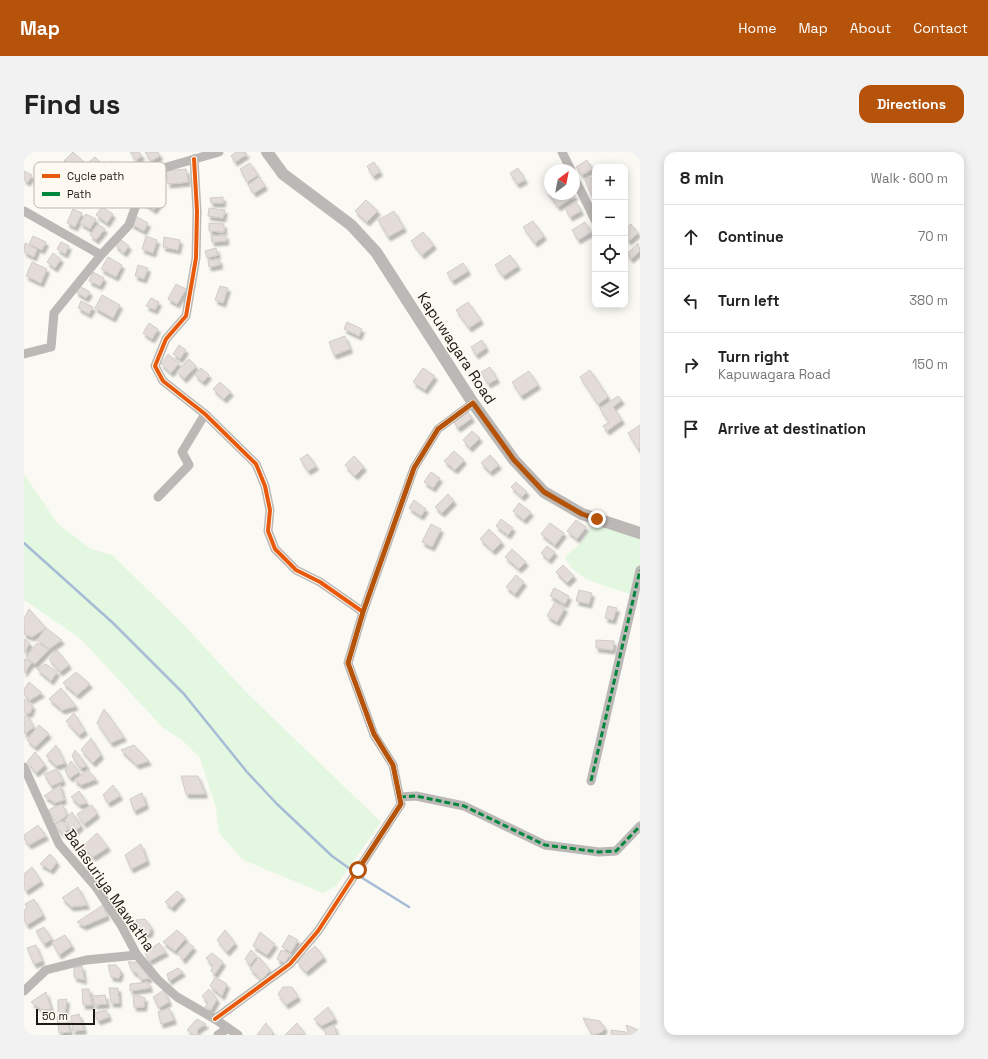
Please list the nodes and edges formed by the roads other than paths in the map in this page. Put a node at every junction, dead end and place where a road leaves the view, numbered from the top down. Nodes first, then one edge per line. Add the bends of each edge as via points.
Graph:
1 (219, 152) edge
2 (267, 152) edge
3 (562, 152) edge
4 (194, 159) junction
5 (568, 164) edge
6 (166, 167) edge
7 (580, 189) edge
8 (135, 208) edge
9 (24, 211) edge
10 (592, 214) edge
11 (101, 255) junction
12 (24, 354) edge
13 (473, 403) junction
14 (205, 414) junction
15 (158, 497) dead end
16 (640, 533) edge
17 (640, 570) edge
18 (363, 612) junction
19 (24, 767) edge
20 (591, 781) dead end
21 (400, 797) junction
22 (640, 826) edge
23 (137, 955) junction
24 (24, 991) edge
25 (215, 1019) junction
26 (228, 1028) junction
27 (218, 1035) edge
28 (238, 1035) edge

1 - 4 street
2 - 13 street, Kapuwagara Road via 283,174 351,225 376,252
3 - 5 street
4 - 6 street
4 - 14 street via 196,258 186,316 166,339 155,366 163,381
7 - 10 street
8 - 11 street via 129,225
9 - 11 street
11 - 12 street via 54,313 51,347
13 - 16 street, Kapuwagara Road via 514,460 544,492 582,514
13 - 18 street via 438,429 414,468
14 - 15 street via 182,452 188,465
14 - 18 street via 256,464 268,498 268,531 275,549 296,570 320,582
17 - 20 street
18 - 21 street via 348,663 374,734 393,765
19 - 23 street, Balasuriya Mawatha via 59,844 96,887
21 - 22 street via 416,796 464,806 545,845 599,852 616,851
21 - 25 street via 401,804 318,931 290,964
23 - 24 street via 86,960 46,970
23 - 25 street, Balasuriya Mawatha via 158,980 177,997
25 - 26 street, Balasuriya Mawatha
26 - 27 street
26 - 28 street, Balasuriya Mawatha

